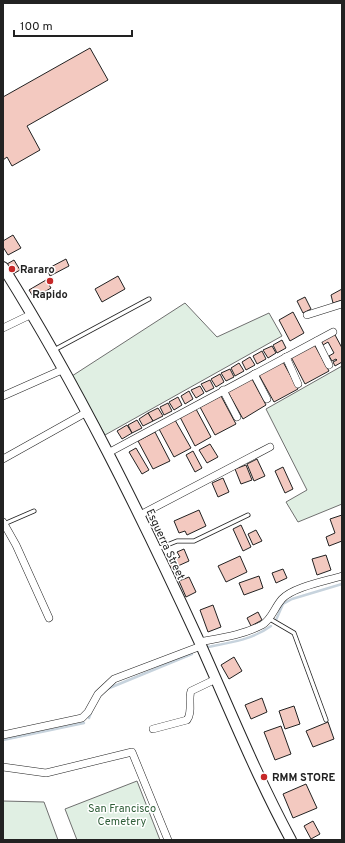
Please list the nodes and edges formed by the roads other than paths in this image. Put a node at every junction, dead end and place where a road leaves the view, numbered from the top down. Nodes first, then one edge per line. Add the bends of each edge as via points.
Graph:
1 (3, 267) edge
2 (150, 299) dead end
3 (342, 304) edge
4 (32, 314) junction
5 (307, 315) dead end
6 (3, 328) edge
7 (333, 332) dead end
8 (317, 341) junction
9 (54, 350) junction
10 (286, 357) junction
11 (330, 365) dead end
12 (64, 369) junction
13 (254, 374) junction
14 (298, 384) dead end
15 (223, 390) junction
16 (3, 396) edge
17 (267, 399) dead end
18 (87, 412) junction
19 (237, 418) dead end
20 (270, 447) dead end
21 (108, 452) junction
22 (3, 459) edge
23 (34, 511) dead end
24 (248, 515) dead end
25 (140, 516) junction
26 (4, 523) edge
27 (156, 550) junction
28 (342, 576) edge
29 (49, 618) dead end
30 (270, 619) junction
31 (200, 644) junction
32 (216, 679) junction
33 (326, 720) dead end
34 (153, 729) dead end
35 (3, 735) edge
36 (3, 767) edge
37 (168, 840) edge
38 (291, 840) edge

1 - 4 main road, Esguerra Street
2 - 9 lane
3 - 5 street
4 - 6 street
4 - 9 main road, Esguerra Street
7 - 8 street
8 - 10 street
8 - 11 street
9 - 12 main road, Esguerra Street
10 - 13 street
10 - 14 street
12 - 16 street
12 - 18 main road, Esguerra Street
13 - 15 street
13 - 17 street
15 - 19 street
15 - 21 street
18 - 21 main road, Esguerra Street
18 - 22 street
20 - 25 street
21 - 25 main road, Esguerra Street
23 - 26 lane
24 - 27 lane via 194,541 176,540
25 - 27 main road, Esguerra Street
26 - 29 street
27 - 31 main road, Esguerra Street
28 - 30 street via 282,598
30 - 31 street via 247,632
30 - 33 lane via 294,633
31 - 32 main road, Esguerra Street
31 - 35 street via 114,679 98,694 82,718
32 - 34 street via 191,691 190,715 187,720
32 - 38 main road, Esguerra Street via 241,739
36 - 37 street via 46,773 132,752

